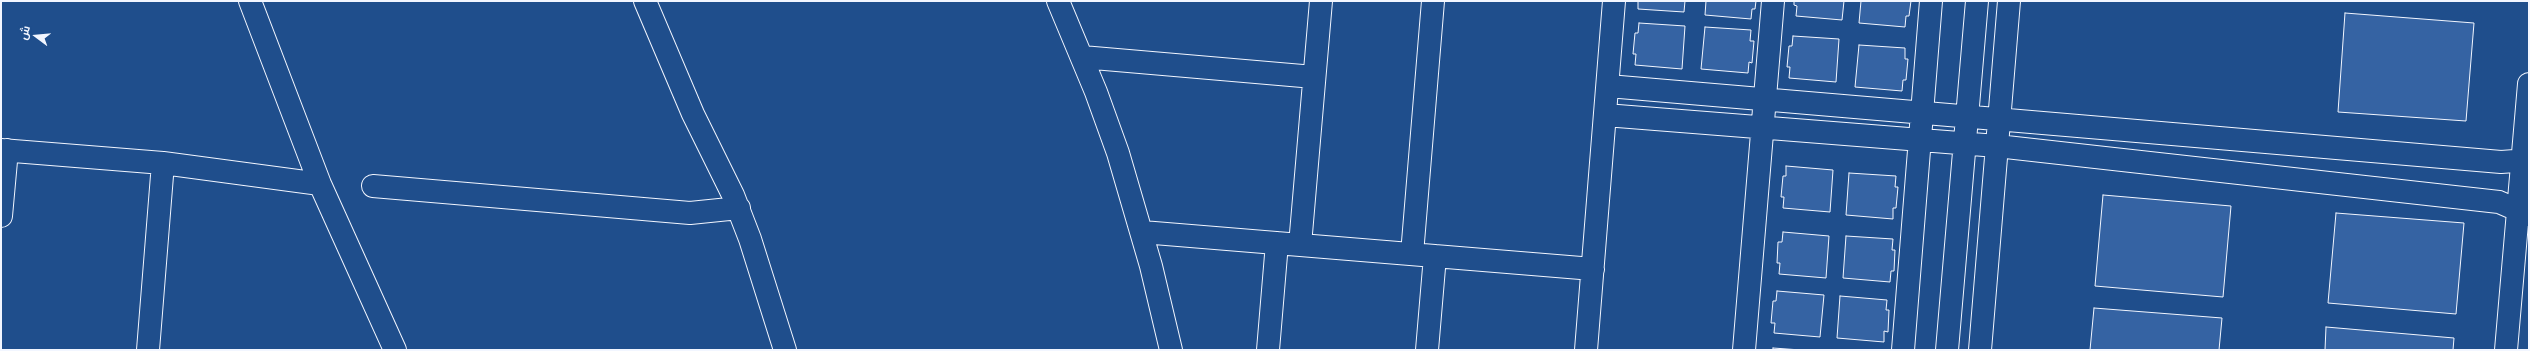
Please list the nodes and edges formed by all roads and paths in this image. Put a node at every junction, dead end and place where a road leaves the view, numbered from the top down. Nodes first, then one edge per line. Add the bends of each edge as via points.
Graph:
1 (250, 1) edge
2 (645, 1) edge
3 (1058, 1) edge
4 (1321, 1) edge
5 (1433, 1) edge
6 (1614, 1) edge
7 (1773, 1) edge
8 (1931, 1) edge
9 (1977, 1) edge
10 (2009, 1) edge
11 (1082, 58) junction
12 (1314, 77) junction
13 (2529, 84) edge
14 (1608, 86) junction
15 (1765, 100) junction
16 (1922, 113) junction
17 (1605, 115) junction
18 (1967, 116) junction
19 (1999, 118) junction
20 (1762, 128) junction
21 (1919, 141) junction
22 (1965, 143) junction
23 (1997, 146) junction
24 (4, 150) edge
25 (2526, 160) edge
26 (163, 163) junction
27 (320, 184) junction
28 (373, 186) dead end
29 (739, 208) junction
30 (2524, 213) edge
31 (1, 216) edge
32 (1142, 232) junction
33 (1277, 243) junction
34 (1300, 245) junction
35 (1412, 254) junction
36 (1435, 256) junction
37 (1593, 269) junction
38 (148, 350) edge
39 (395, 350) edge
40 (785, 350) edge
41 (1171, 350) edge
42 (1268, 350) edge
43 (1427, 350) edge
44 (1586, 350) edge
45 (1744, 350) edge
46 (1903, 350) edge
47 (1947, 350) edge
48 (1980, 350) edge
49 (2506, 350) edge

1 - 27 street
2 - 29 street via 690,107
3 - 11 street
4 - 12 street
5 - 35 street
6 - 14 street
7 - 15 street
8 - 16 street
9 - 18 street
10 - 19 street
11 - 12 street
11 - 32 street via 1118,153
12 - 34 street
13 - 25 street
14 - 15 street
14 - 17 street
15 - 16 street
15 - 20 street
16 - 18 street
16 - 21 street
17 - 20 street
17 - 37 street
18 - 19 street
18 - 22 street
19 - 23 street
19 - 25 street via 2501,162
20 - 21 street
20 - 45 street
21 - 22 street
21 - 46 street
22 - 23 street
22 - 47 street
23 - 30 street via 2498,202
23 - 48 street
24 - 26 street
24 - 31 street
25 - 30 street
26 - 27 street
26 - 38 street
27 - 39 street
28 - 29 street via 690,213
29 - 40 street
30 - 49 street
32 - 33 street
32 - 41 street
33 - 34 street
33 - 42 street
34 - 35 street
35 - 36 street
36 - 37 street
36 - 43 street
37 - 44 street

